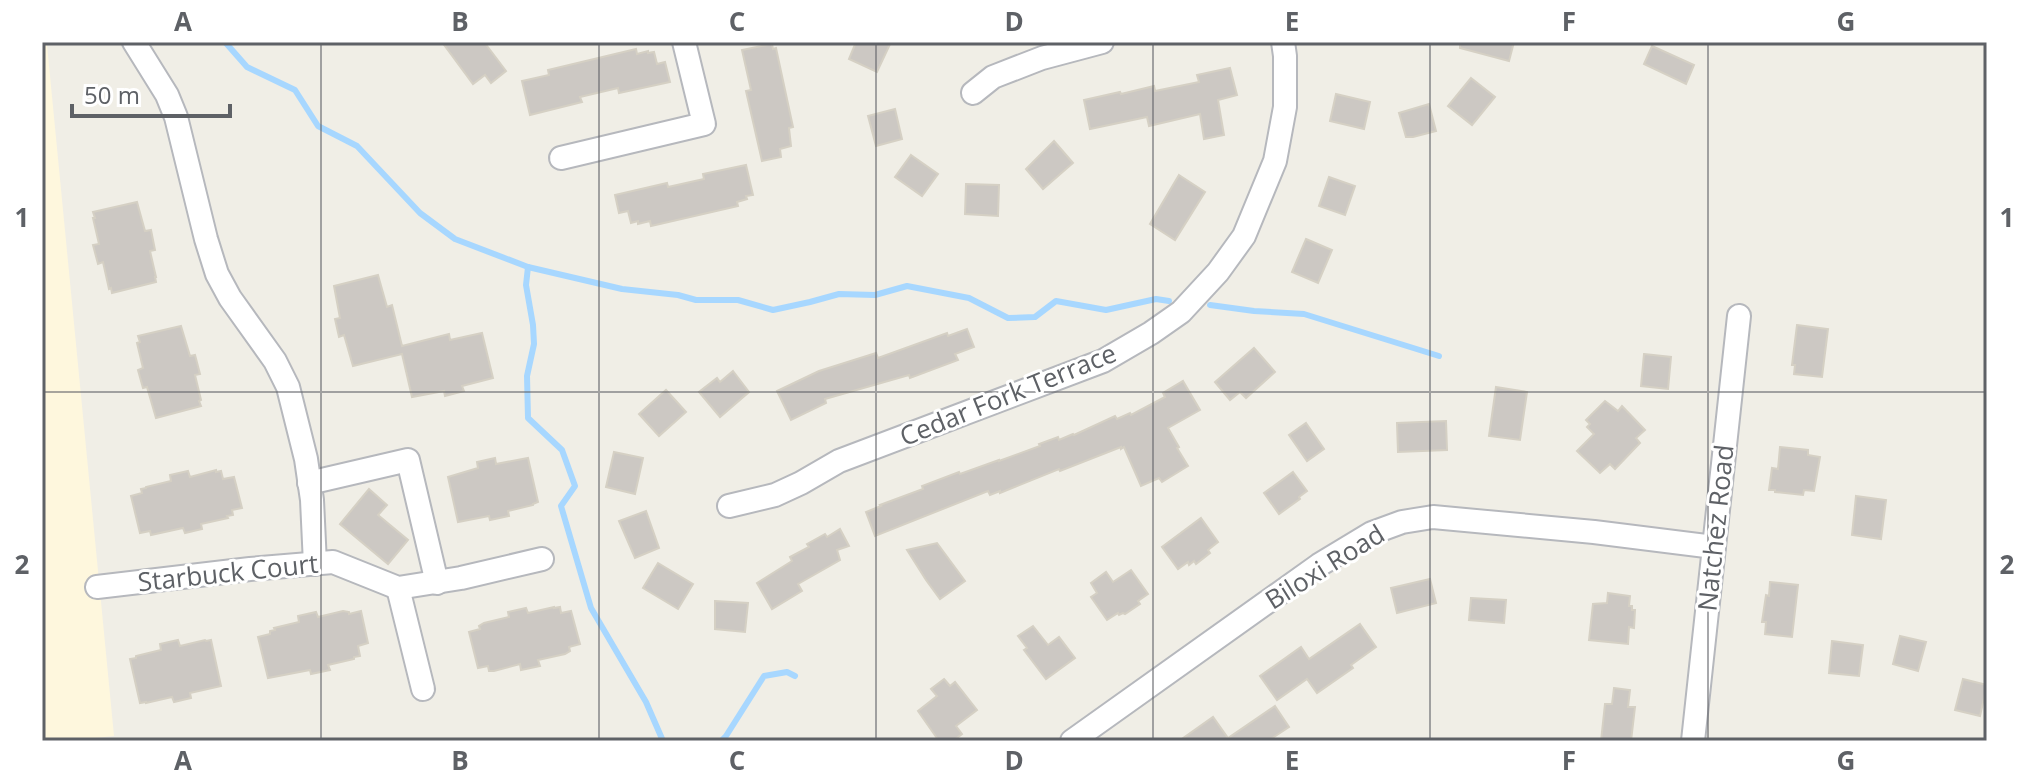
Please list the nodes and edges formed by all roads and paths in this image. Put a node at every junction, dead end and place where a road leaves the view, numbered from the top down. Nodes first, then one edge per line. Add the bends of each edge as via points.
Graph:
1 (134, 42) edge
2 (684, 42) edge
3 (1102, 42) edge
4 (1283, 42) edge
5 (973, 93) dead end
6 (561, 158) dead end
7 (1739, 316) dead end
8 (309, 483) junction
9 (729, 506) dead end
10 (1714, 547) junction
11 (542, 559) dead end
12 (315, 564) junction
13 (437, 583) junction
14 (97, 587) dead end
15 (398, 588) junction
16 (423, 689) dead end
17 (1072, 741) edge
18 (1693, 741) edge

1 - 8 street via 176,117 217,274 288,387
2 - 6 street via 704,124
3 - 5 street via 993,77
4 - 9 street, Cedar Fork Terrace via 1285,107 1275,161 1244,236 1181,312 1103,361 839,461 775,495
7 - 10 street, Natchez Road
8 - 12 street
8 - 13 street via 408,460
10 - 17 street, Biloxi Road via 1433,517 1402,522 1372,533 1319,565
10 - 18 street, Natchez Road
11 - 13 street
12 - 14 street, Starbuck Court
12 - 15 street, Starbuck Court via 341,564
13 - 15 street
15 - 16 street

